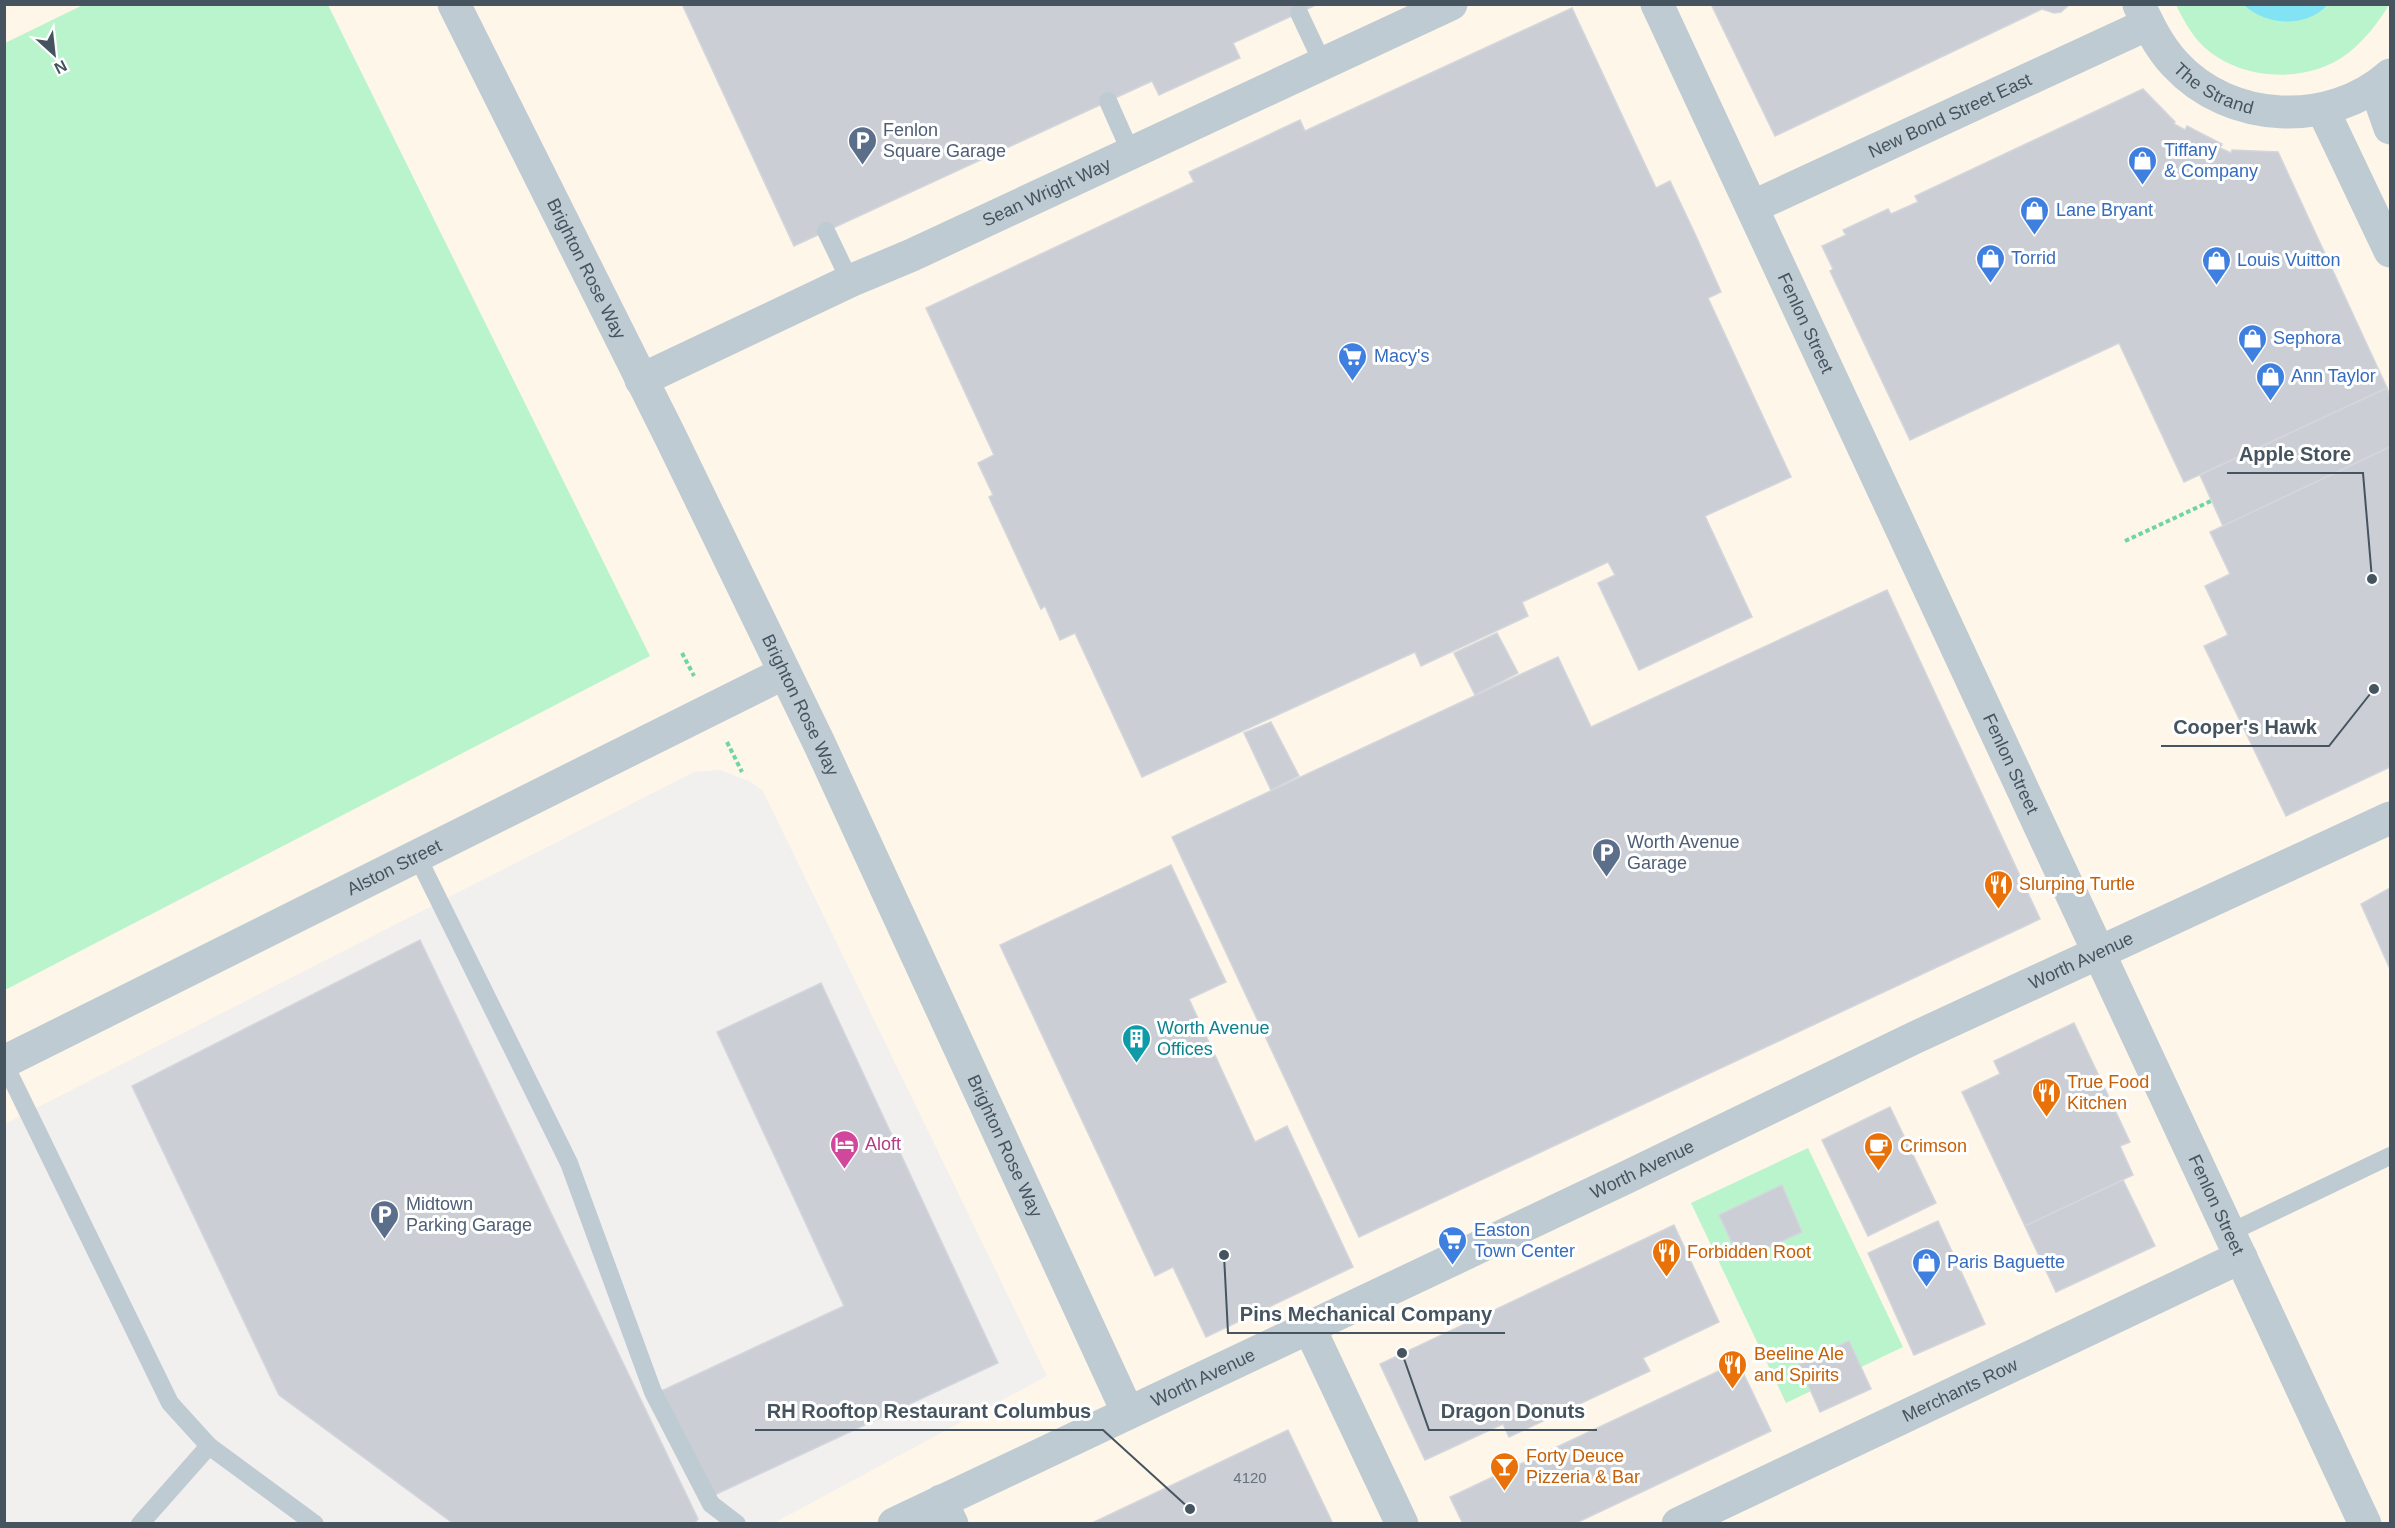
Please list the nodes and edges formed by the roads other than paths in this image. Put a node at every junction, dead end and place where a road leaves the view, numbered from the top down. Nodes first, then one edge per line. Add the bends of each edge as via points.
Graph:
1 (454, 4) edge
2 (1451, 4) edge
3 (1657, 4) edge
4 (1299, 13) dead end
5 (2143, 14) edge
6 (1323, 64) junction
7 (2383, 82) edge
8 (1108, 101) dead end
9 (2323, 110) junction
10 (2391, 128) edge
11 (1131, 153) junction
12 (1752, 207) junction
13 (826, 231) dead end
14 (2391, 251) edge
15 (850, 281) junction
16 (641, 380) junction
17 (784, 673) junction
18 (2391, 818) edge
19 (417, 856) junction
20 (2098, 951) junction
21 (4, 1063) edge
22 (2391, 1156) edge
23 (2235, 1245) junction
24 (1309, 1327) junction
25 (1128, 1413) junction
26 (209, 1446) junction
27 (946, 1512) edge
28 (140, 1524) edge
29 (315, 1524) edge
30 (737, 1524) edge
31 (894, 1524) edge
32 (1402, 1524) edge
33 (1678, 1524) edge
34 (2365, 1524) edge

1 - 16 street, Brighton Rose Way
2 - 6 street, Sean Wright Way
3 - 12 street, Fenlon Street
4 - 6 lane
5 - 9 street, The Strand via 2176,65 2190,78 2230,101 2277,112
5 - 12 street, New Bond Street East
6 - 11 street, Sean Wright Way
7 - 9 street, The Strand via 2343,105
7 - 10 street, The Strand
8 - 11 lane
9 - 14 street
11 - 15 street, Sean Wright Way
12 - 20 street, Fenlon Street
13 - 15 lane
15 - 16 street, Sean Wright Way
16 - 17 street, Brighton Rose Way
17 - 19 street, Alston Street
17 - 25 street, Brighton Rose Way
18 - 20 street, Worth Avenue
19 - 21 street, Alston Street
19 - 30 lane via 569,1163 653,1392 711,1504
20 - 23 street, Fenlon Street
20 - 24 street, Worth Avenue
21 - 26 lane via 170,1403
22 - 23 lane
23 - 33 street, Merchants Row
23 - 34 street, Fenlon Street
24 - 25 street, Worth Avenue
24 - 32 street
25 - 27 street, Worth Avenue
26 - 28 lane
26 - 29 lane
27 - 31 street, Worth Avenue

